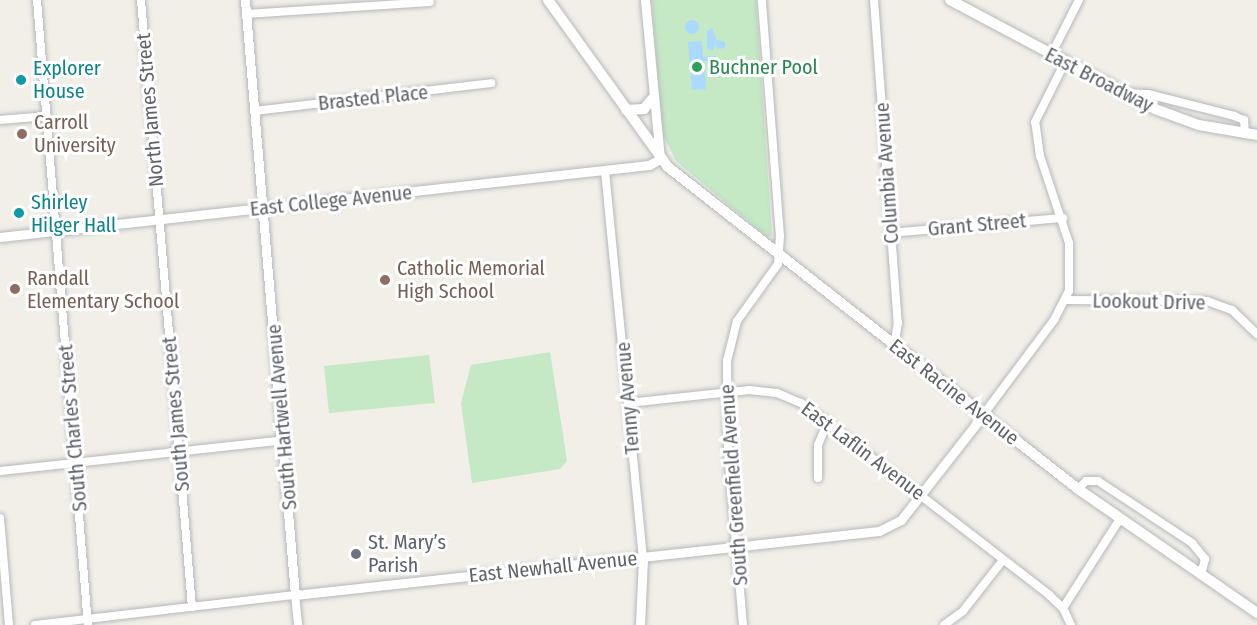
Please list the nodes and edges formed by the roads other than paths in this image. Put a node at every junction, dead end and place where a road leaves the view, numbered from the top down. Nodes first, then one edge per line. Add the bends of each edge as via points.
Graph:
1 (38, 0) edge
2 (141, 0) edge
3 (245, 0) edge
4 (548, 0) edge
5 (645, 0) edge
6 (762, 0) edge
7 (873, 0) edge
8 (950, 0) edge
9 (1079, 0) edge
10 (430, 2) dead end
11 (246, 14) junction
12 (1051, 55) junction
13 (1065, 62) junction
14 (491, 83) dead end
15 (1122, 93) junction
16 (652, 99) junction
17 (626, 110) junction
18 (254, 111) junction
19 (47, 116) junction
20 (0, 120) edge
21 (1245, 134) junction
22 (1257, 135) edge
23 (660, 159) junction
24 (605, 171) junction
25 (264, 208) junction
26 (1063, 218) junction
27 (160, 220) junction
28 (57, 231) junction
29 (891, 232) junction
30 (0, 237) edge
31 (778, 256) junction
32 (1066, 300) junction
33 (1257, 334) edge
34 (894, 345) junction
35 (728, 391) junction
36 (628, 403) junction
37 (982, 415) junction
38 (828, 422) junction
39 (284, 440) junction
40 (179, 452) junction
41 (76, 463) junction
42 (0, 471) edge
43 (818, 478) dead end
44 (1078, 489) junction
45 (921, 495) junction
46 (0, 518) edge
47 (1120, 519) junction
48 (737, 547) junction
49 (643, 558) junction
50 (1003, 560) junction
51 (1201, 575) junction
52 (295, 595) junction
53 (192, 607) junction
54 (1062, 608) junction
55 (1257, 613) edge
56 (88, 622) edge
57 (9, 625) edge
58 (35, 625) edge
59 (298, 625) edge
60 (640, 625) edge
61 (743, 625) edge
62 (944, 625) edge
63 (1071, 625) edge

1 - 19 street, South Charles Street
2 - 27 street, North James Street
3 - 11 street, South Hartwell Avenue
4 - 17 main road, East Racine Avenue
5 - 16 street
6 - 31 street, South Greenfield Avenue
7 - 29 street, Columbia Avenue
8 - 12 main road, East Broadway
9 - 12 street
10 - 11 street
11 - 18 street, South Hartwell Avenue
12 - 13 main road, East Broadway
13 - 15 main road, East Broadway
13 - 26 street via 1035,122 1040,156
14 - 18 street, Brasted Place
15 - 21 main road, East Broadway via 1186,121
15 - 21 street via 1144,93 1234,116 1244,120
16 - 17 main road via 644,109
16 - 23 street
17 - 23 main road, East Racine Avenue
18 - 25 street, South Hartwell Avenue
19 - 20 street
19 - 28 street, South Charles Street
21 - 22 main road, East Broadway
23 - 24 street, East College Avenue via 649,165
23 - 31 main road, East Racine Avenue
24 - 25 street, East College Avenue
24 - 36 street, Tenny Avenue
25 - 27 street, East College Avenue
25 - 39 street, South Hartwell Avenue
26 - 29 street, Grant Street
26 - 32 street via 1071,263
27 - 28 street, East College Avenue
27 - 40 street, South James Street
28 - 30 street, East College Avenue
28 - 41 street, South Charles Street
29 - 34 street, Columbia Avenue via 899,333
31 - 34 main road, East Racine Avenue
31 - 35 street, South Greenfield Avenue via 778,264 734,330 727,361
32 - 33 street, Lookout Drive via 1207,301 1232,310
32 - 37 street
34 - 37 main road, East Racine Avenue
35 - 36 street, East Laflin Avenue
35 - 38 street, East Laflin Avenue via 777,393 801,403
35 - 48 street, South Greenfield Avenue via 728,449
36 - 49 street, Tenny Avenue
37 - 44 main road, East Racine Avenue
37 - 45 street, East Newhall Avenue
38 - 43 street via 818,446
38 - 45 street, East Laflin Avenue
39 - 40 street
39 - 52 street, South Hartwell Avenue
40 - 41 street
40 - 53 street, South James Street
41 - 42 street
41 - 56 street, South Charles Street
44 - 47 main road, East Racine Avenue
44 - 51 street via 1090,480 1108,486 1192,543 1204,557
45 - 48 street, East Newhall Avenue via 901,520 879,531
45 - 50 street, East Laflin Avenue
46 - 57 street
47 - 51 main road, East Racine Avenue
47 - 54 street
48 - 49 street, East Newhall Avenue
48 - 61 street, South Greenfield Avenue
49 - 52 street, East Newhall Avenue
49 - 60 street, Tenny Avenue
50 - 54 street, East Laflin Avenue
50 - 62 street via 963,611
51 - 55 main road, East Racine Avenue
52 - 53 street, East Newhall Avenue
52 - 59 street, South Hartwell Avenue
53 - 56 street, East Newhall Avenue
54 - 63 street
56 - 58 street, East Newhall Avenue

